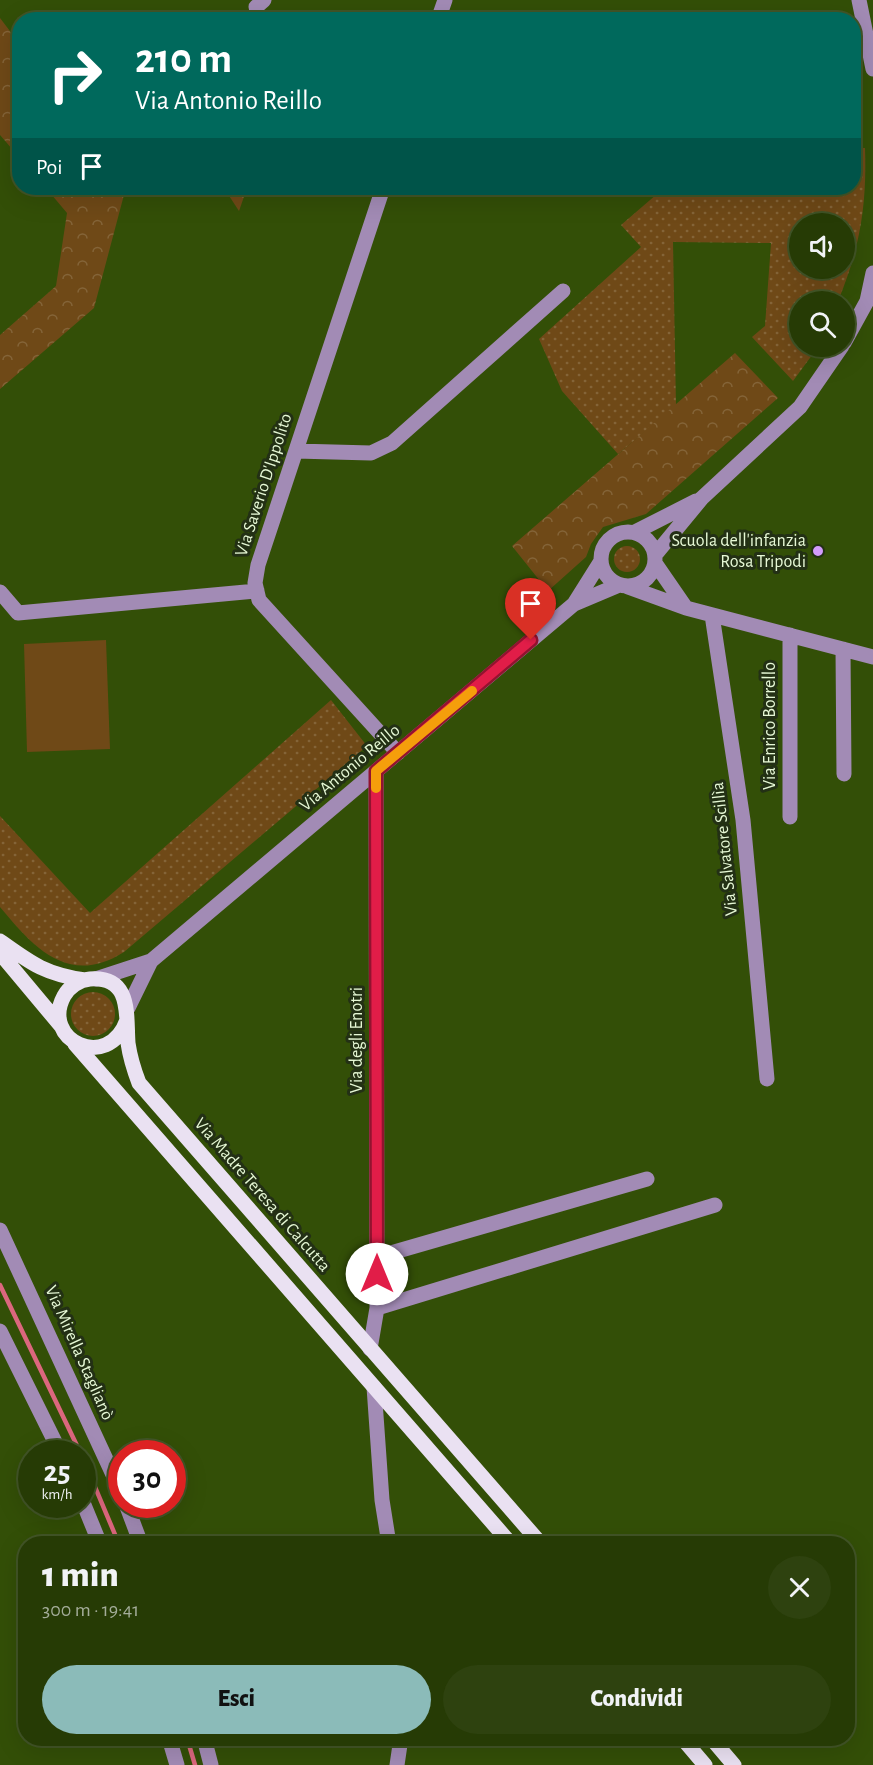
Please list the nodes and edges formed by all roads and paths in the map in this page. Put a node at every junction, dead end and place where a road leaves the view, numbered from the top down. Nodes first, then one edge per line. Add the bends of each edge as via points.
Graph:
1 (859, 0) edge
2 (873, 69) edge
3 (381, 195) edge
4 (873, 273) edge
5 (563, 291) dead end
6 (855, 322) edge
7 (837, 357) edge
8 (296, 452) junction
9 (702, 498) junction
10 (635, 532) junction
11 (655, 559) junction
12 (601, 561) junction
13 (623, 586) junction
14 (257, 591) junction
15 (0, 592) edge
16 (574, 604) junction
17 (686, 608) junction
18 (712, 615) junction
19 (790, 635) junction
20 (843, 649) junction
21 (873, 657) edge
22 (398, 753) junction
23 (376, 771) junction
24 (844, 774) dead end
25 (790, 817) dead end
26 (0, 941) edge
27 (0, 952) edge
28 (151, 961) junction
29 (91, 979) junction
30 (128, 1014) junction
31 (61, 1026) junction
32 (73, 1042) junction
33 (767, 1079) dead end
34 (647, 1179) dead end
35 (715, 1206) dead end
36 (0, 1230) edge
37 (377, 1257) junction
38 (377, 1308) junction
39 (0, 1331) edge
40 (370, 1349) junction
41 (374, 1387) junction
42 (54, 1440) edge
43 (108, 1464) edge
44 (89, 1518) edge
45 (131, 1518) edge
46 (97, 1536) edge
47 (138, 1536) edge
48 (388, 1536) edge
49 (505, 1536) edge
50 (534, 1536) edge
51 (171, 1746) edge
52 (206, 1746) edge
53 (400, 1746) edge
54 (689, 1746) edge
55 (718, 1746) edge
56 (177, 1765) edge
57 (211, 1765) edge
58 (397, 1765) edge
59 (705, 1765) edge
60 (734, 1765) edge

1 - 2 street
3 - 8 street, Via Saverio D'Ippolito
4 - 6 street via 867,301
5 - 8 street via 392,443 371,453
7 - 9 street via 792,416
8 - 14 street, Via Saverio D'Ippolito via 258,565
9 - 10 street
9 - 11 street
10 - 11 street via 649,541
10 - 12 street via 610,538 601,552
11 - 13 street via 646,580
11 - 17 street
12 - 13 street via 606,576
12 - 16 street, Via Antonio Reillo
13 - 16 street, Via Antonio Reillo
13 - 17 street
14 - 15 street via 18,613
14 - 22 street via 259,600
16 - 22 street, Via Antonio Reillo
17 - 18 street
18 - 19 street
18 - 33 street, Via Salvatore Scillìa via 743,820
19 - 20 street
19 - 25 street, Via Enrico Borrello
20 - 21 street
20 - 24 street
22 - 23 street, Via Antonio Reillo
23 - 28 street, Via Antonio Reillo
23 - 37 street, Via degli Enotri
26 - 29 main road, Via Antonio Reillo via 34,966 55,975
27 - 31 main road
28 - 29 street, Via Antonio Reillo
28 - 30 street, Via Antonio Reillo
29 - 30 main road via 117,988
29 - 31 main road via 66,993 60,1003
30 - 32 main road via 124,1031 106,1046 95,1048
30 - 40 main road, Via Madre Teresa di Calcutta via 132,1064 139,1083
31 - 32 main road
32 - 41 main road
34 - 37 street
35 - 38 street
36 - 43 street, Via Mirella Staglianò
37 - 38 street, Via degli Enotri
38 - 40 street, Via degli Enotri
39 - 42 street
40 - 50 main road, Via Madre Teresa di Calcutta
41 - 48 street
41 - 49 main road
44 - 46 street
45 - 47 street
51 - 56 street
52 - 57 street
53 - 58 street
54 - 59 main road
55 - 60 main road

